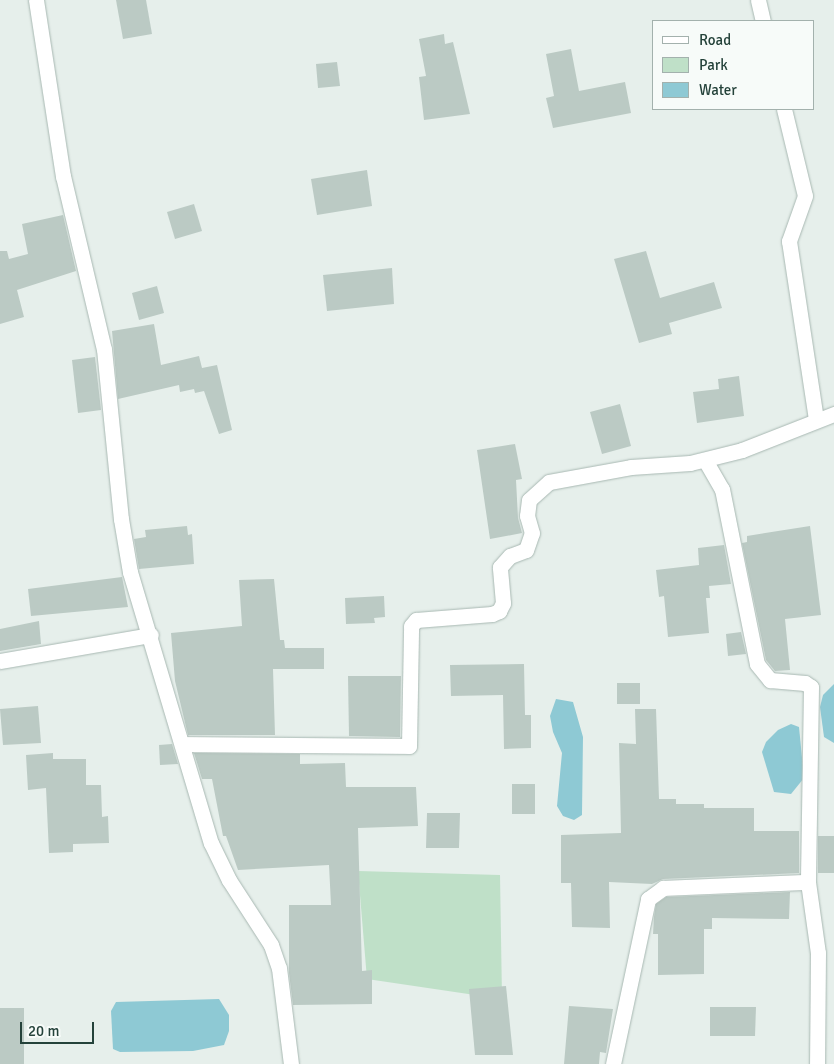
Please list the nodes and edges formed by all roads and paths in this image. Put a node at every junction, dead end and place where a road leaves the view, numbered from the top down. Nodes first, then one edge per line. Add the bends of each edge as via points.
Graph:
1 (36, 0) edge
2 (758, 0) edge
3 (763, 20) edge
4 (784, 110) edge
5 (834, 414) edge
6 (816, 420) junction
7 (705, 460) junction
8 (151, 636) junction
9 (0, 661) edge
10 (182, 744) junction
11 (808, 882) junction
12 (291, 1064) edge
13 (614, 1064) edge
14 (817, 1064) edge

1 - 8 street via 63,176 104,349 121,520 130,572
2 - 3 street
4 - 6 street via 804,196 789,241
5 - 6 street
6 - 7 street via 742,450
7 - 10 street via 631,467 549,482 535,493 529,500 527,516 532,533 526,550 510,556 500,566 503,603 499,611 416,620 411,626 409,746
7 - 11 street via 722,490 757,664 770,680 805,683 811,687
8 - 9 street
8 - 10 street
10 - 12 street via 211,843 229,880 271,944 280,968
11 - 13 street via 663,888 648,899
11 - 14 street via 818,953

